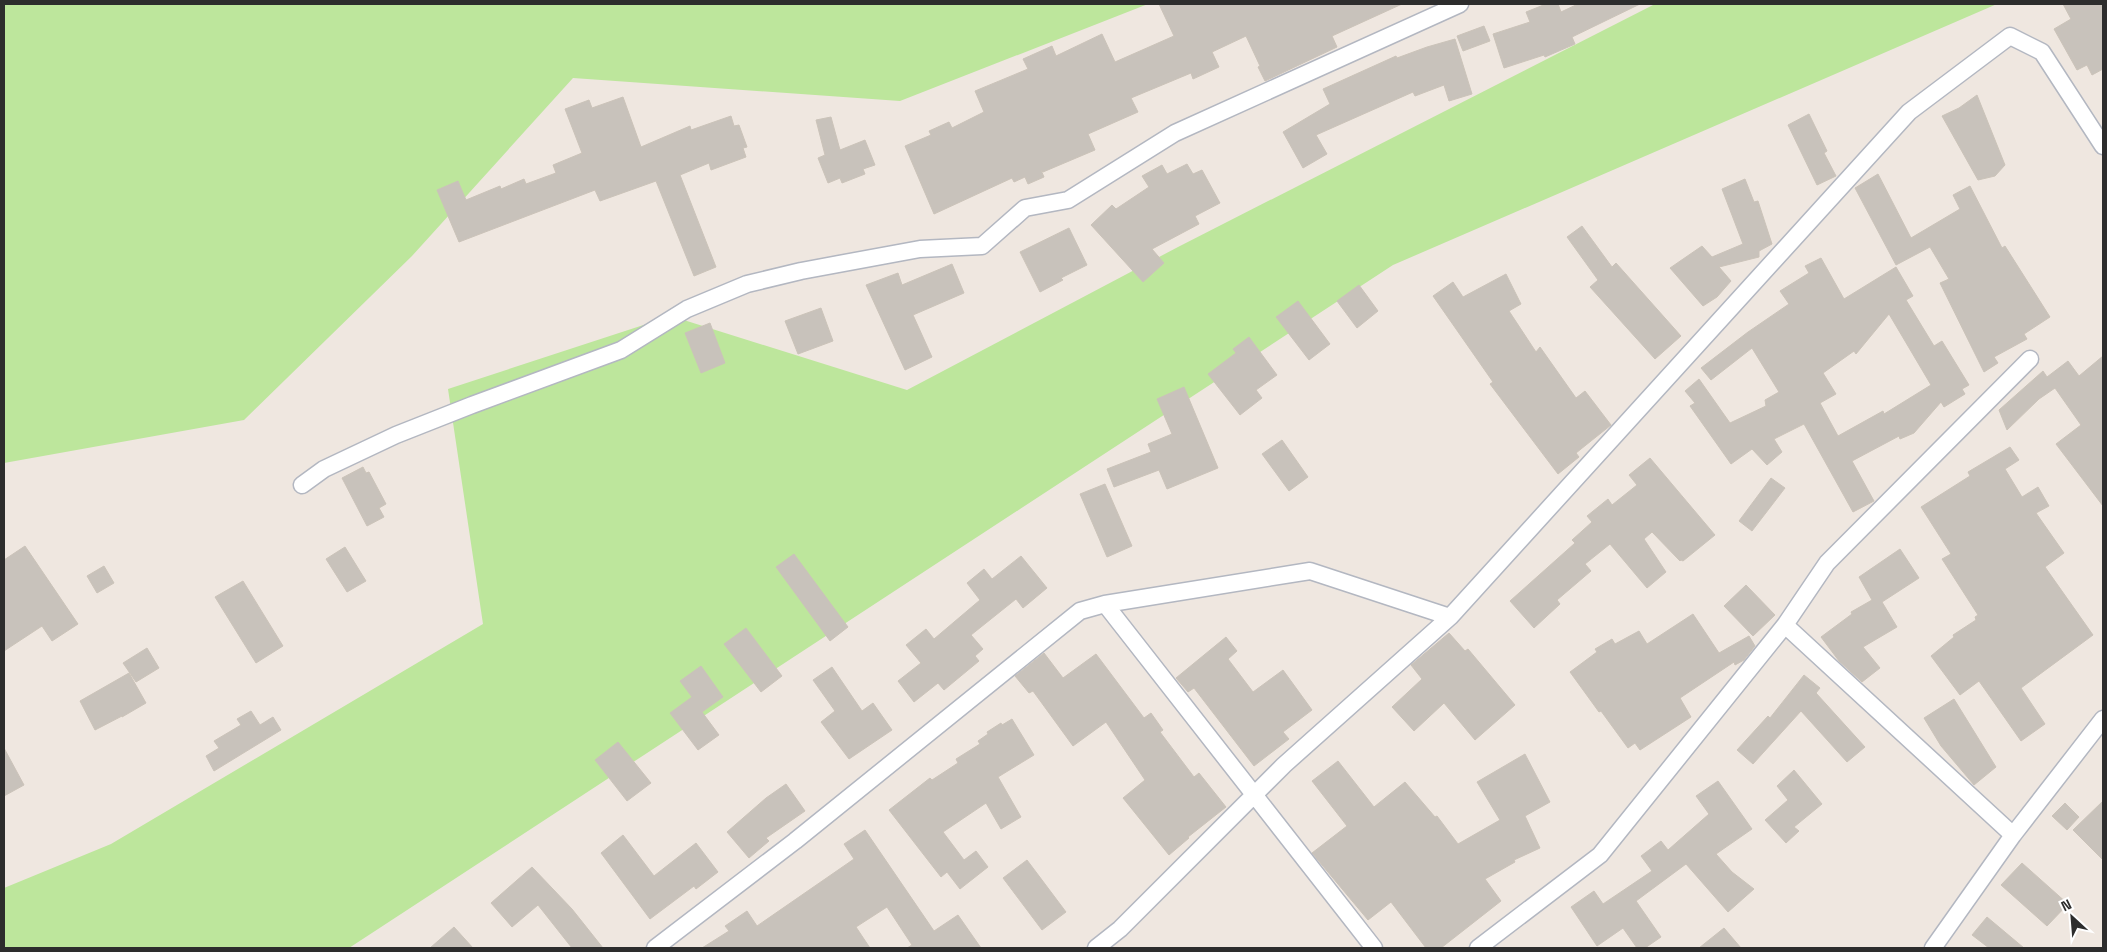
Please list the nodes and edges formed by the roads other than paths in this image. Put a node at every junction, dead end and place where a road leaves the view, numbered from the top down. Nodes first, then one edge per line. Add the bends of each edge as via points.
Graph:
1 (1460, 4) edge
2 (2103, 146) edge
3 (2030, 359) dead end
4 (302, 485) dead end
5 (1105, 604) junction
6 (1450, 616) junction
7 (1785, 626) junction
8 (2103, 719) edge
9 (1254, 795) junction
10 (2013, 835) junction
11 (655, 948) edge
12 (1096, 948) edge
13 (1374, 948) edge
14 (1478, 948) edge
15 (1933, 948) edge

1 - 4 street via 1175,133 1068,200 1025,208 982,246 920,249 746,284 687,309 621,350 396,435 324,469
2 - 6 street via 2042,52 2010,36 1910,112
3 - 7 street via 1827,562
5 - 6 street via 1310,571
5 - 9 street
5 - 11 street via 1074,615 795,841
6 - 9 street
7 - 10 street
7 - 14 street via 1600,855
8 - 10 street
9 - 12 street via 1120,929
9 - 13 street
10 - 15 street

